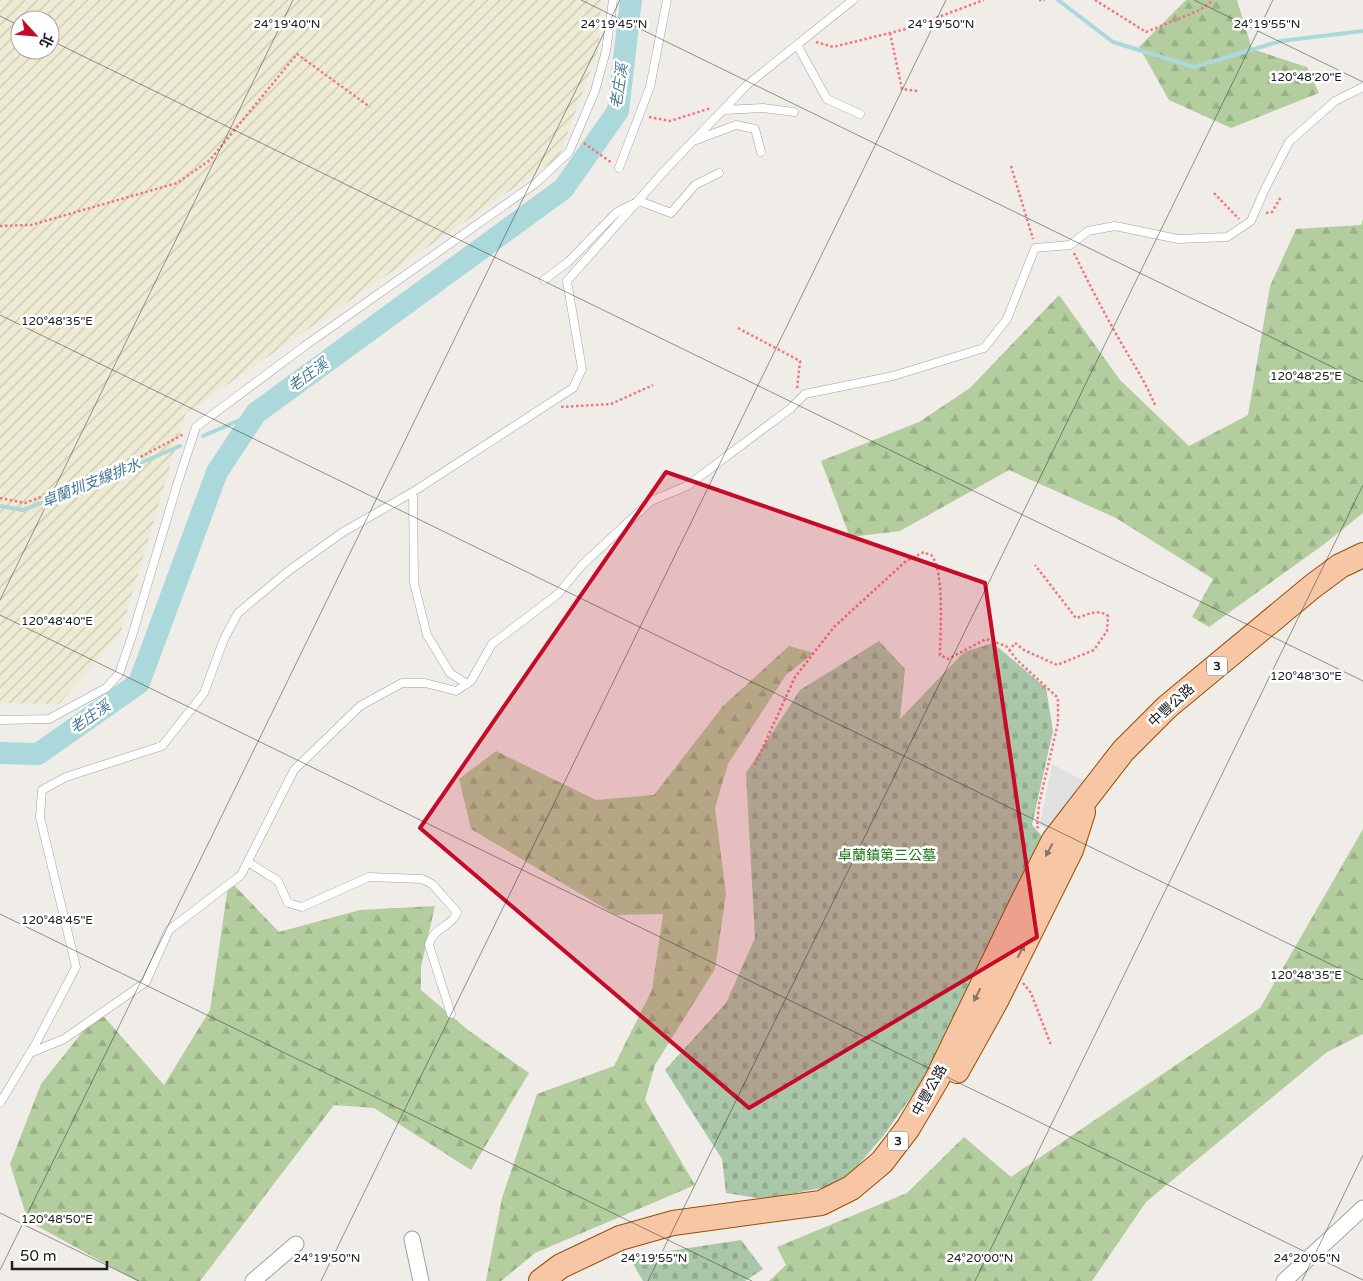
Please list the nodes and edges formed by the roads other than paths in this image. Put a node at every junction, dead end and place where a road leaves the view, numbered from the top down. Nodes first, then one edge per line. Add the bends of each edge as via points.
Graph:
1 (613, 0) edge
2 (667, 0) edge
3 (853, 0) edge
4 (797, 45) junction
5 (1363, 87) edge
6 (724, 110) junction
7 (794, 112) dead end
8 (860, 114) dead end
9 (694, 140) junction
10 (761, 152) dead end
11 (619, 168) road end
12 (719, 174) dead end
13 (639, 201) junction
14 (544, 280) dead end
15 (413, 492) junction
16 (1363, 555) edge
17 (467, 684) junction
18 (0, 720) edge
19 (1088, 796) junction
20 (248, 862) junction
21 (451, 1014) dead end
22 (30, 1053) junction
23 (0, 1103) edge
24 (1363, 1208) edge
25 (412, 1238) dead end
26 (296, 1244) dead end
27 (253, 1281) edge
28 (421, 1281) edge
29 (541, 1281) edge
30 (564, 1281) edge
31 (1284, 1281) edge

1 - 18 lane via 606,51 595,91 569,152 536,183 196,427 119,674 106,688 49,719
2 - 11 lane via 650,88
3 - 4 lane
4 - 6 lane via 747,85
4 - 8 lane via 827,99
5 - 17 lane via 1335,101 1289,142 1251,221 1226,237 1178,239 1115,226 1088,231 1070,245 1036,248 1006,319 984,348 893,376 805,394 687,486 651,501 582,565 558,594 492,644
6 - 7 lane via 763,108
6 - 9 lane
9 - 10 lane via 736,125 755,129
9 - 13 lane
12 - 13 lane via 695,185 671,213
13 - 14 lane via 617,212 568,262
13 - 15 lane via 567,281 582,369 573,388
15 - 17 lane via 414,583 428,635 450,673
15 - 22 lane via 344,532 287,572 238,614 224,639 204,693 162,746 66,777 42,790 40,817 76,967
16 - 19 main road, 中豐公路 / 3 via 1340,566 1313,586 1166,706 1123,751
17 - 20 lane via 456,691 425,683 402,683 360,706 294,770
19 -> 29 main road, 中豐公路 / 3 via 1054,840 937,1079 908,1128 882,1162 851,1188 821,1203 674,1222 620,1238 561,1266
30 -> 19 main road, 中豐公路 / 3 via 621,1252 676,1236 831,1211 888,1179 917,1143 996,1000 1071,850
20 - 21 lane via 278,881 288,903 302,907 369,878 422,879 432,884 457,912 455,918 432,936 429,945
20 - 22 lane via 241,875 169,930 146,982 64,1039
22 - 23 lane
24 - 31 street
25 - 28 street
26 - 27 street

